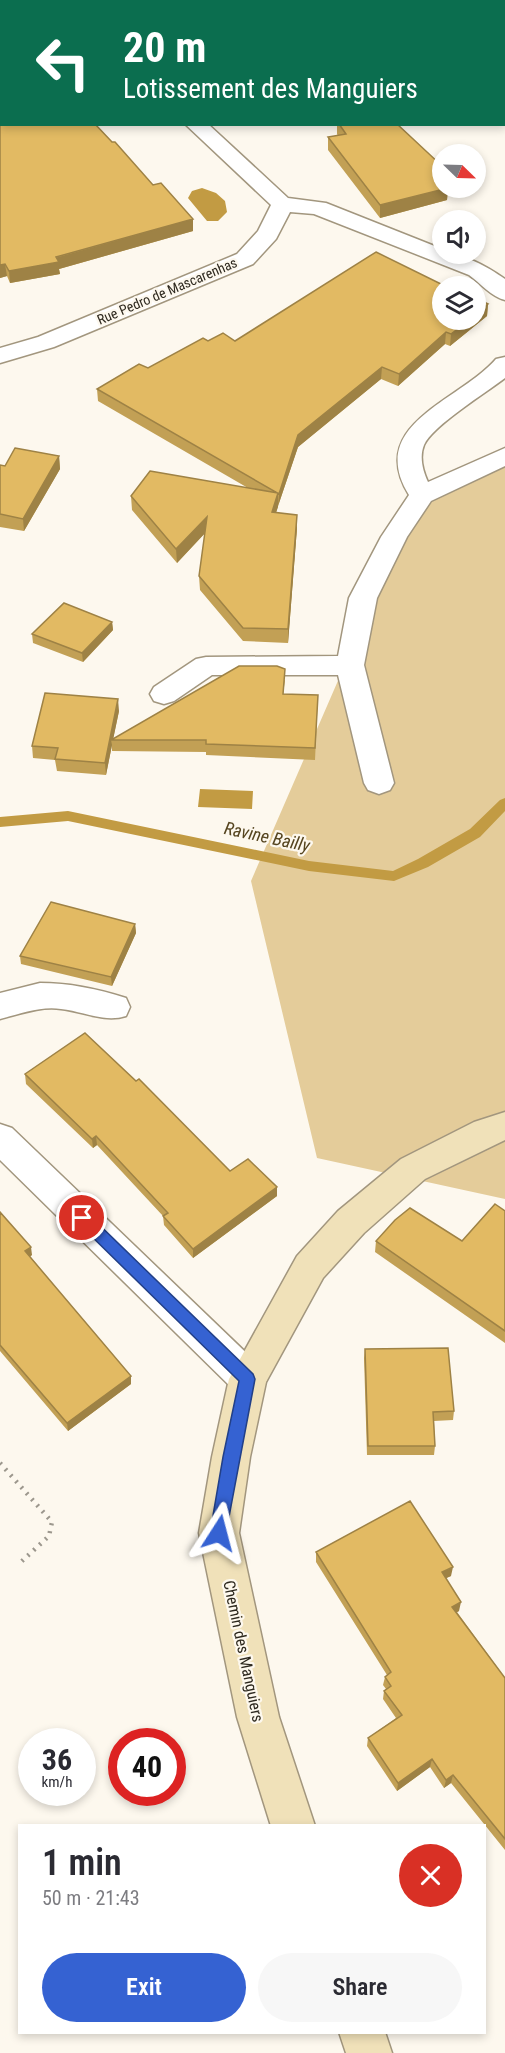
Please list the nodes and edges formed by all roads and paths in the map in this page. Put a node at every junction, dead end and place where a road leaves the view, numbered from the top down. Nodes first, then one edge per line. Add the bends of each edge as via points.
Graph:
1 (197, 126) edge
2 (282, 204) junction
3 (505, 293) edge
4 (0, 356) edge
5 (505, 364) edge
6 (505, 456) edge
7 (422, 495) junction
8 (350, 665) junction
9 (164, 694) dead end
10 (379, 783) dead end
11 (0, 1006) edge
12 (114, 1007) dead end
13 (505, 1126) edge
14 (0, 1138) edge
15 (248, 1379) junction
16 (0, 1463) edge
17 (21, 1562) dead end
18 (292, 1824) edge
19 (363, 2034) edge
20 (369, 2053) edge

1 - 2 street
2 - 3 street via 318,208 477,270
2 - 4 street, Rue Pedro de Mascarenhas via 268,236 245,259 46,342
5 - 7 street via 421,430 411,445 411,478
6 - 7 street
7 - 8 street via 394,537 363,598
8 - 9 street via 206,666
8 - 10 street
11 - 12 street via 50,996
13 - 15 street, Chemin des Manguiers via 413,1169 351,1222 310,1267
14 - 15 street
15 - 18 street, Chemin des Manguiers via 219,1533 258,1717
16 - 17 path via 52,1522 49,1536
19 - 20 street

